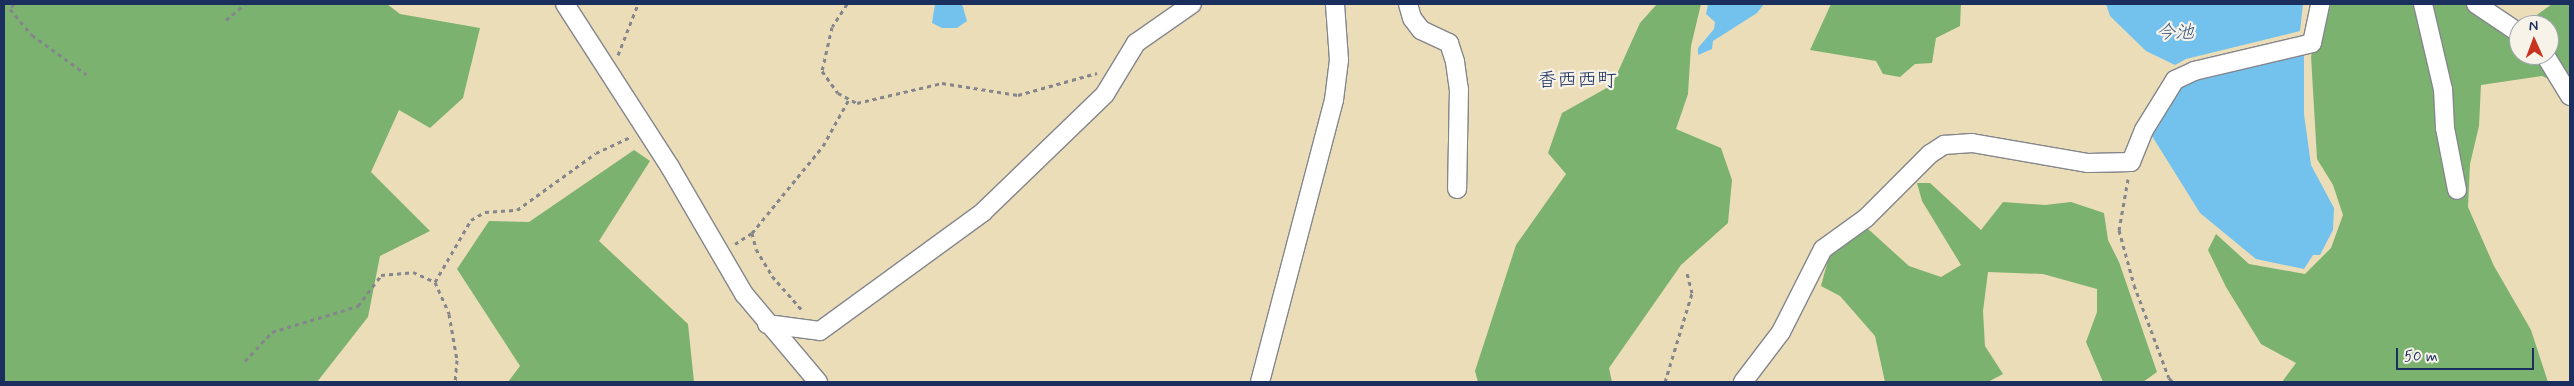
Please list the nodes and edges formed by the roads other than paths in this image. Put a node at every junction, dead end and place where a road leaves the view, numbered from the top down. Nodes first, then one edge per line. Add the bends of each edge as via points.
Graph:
1 (565, 4) edge
2 (1192, 4) edge
3 (1334, 4) edge
4 (1408, 4) edge
5 (2320, 4) edge
6 (2423, 4) edge
7 (2476, 4) edge
8 (2509, 26) edge
9 (2551, 65) edge
10 (2570, 96) edge
11 (1458, 189) dead end
12 (2457, 190) dead end
13 (767, 324) junction
14 (818, 382) edge
15 (1260, 382) edge
16 (1743, 382) edge

1 - 13 street via 646,130 744,294
2 - 13 street via 1136,43 1105,94 983,212 820,331
3 - 15 street via 1339,60 1333,109
4 - 11 street via 1412,18 1421,30 1449,43 1455,62 1459,89
5 - 16 street via 2312,43 2194,72 2175,80 2144,130 2131,162 2073,161 1998,145 1944,145 1930,154 1866,218 1823,249 1781,332
6 - 12 street via 2443,88
7 - 8 street
9 - 10 street
13 - 14 street

